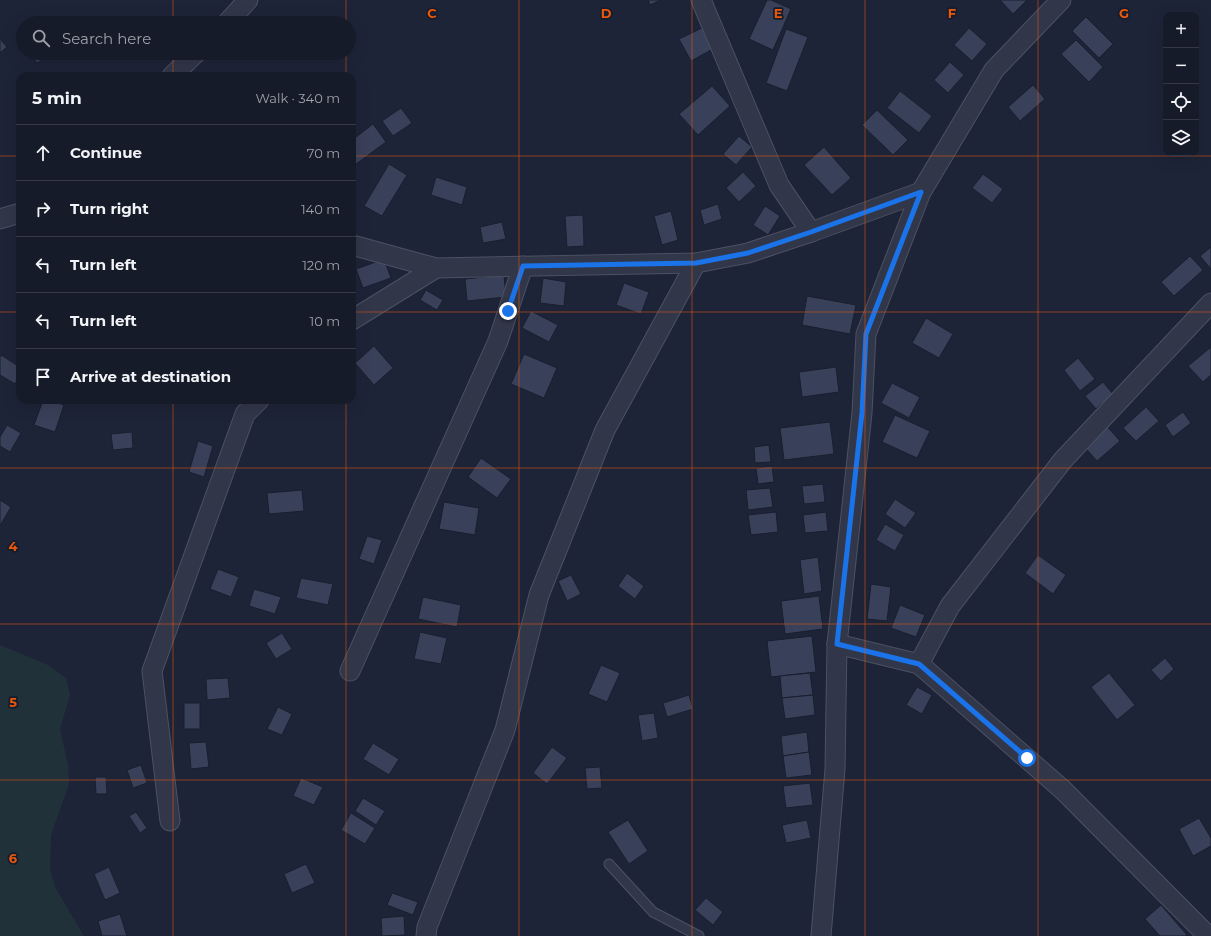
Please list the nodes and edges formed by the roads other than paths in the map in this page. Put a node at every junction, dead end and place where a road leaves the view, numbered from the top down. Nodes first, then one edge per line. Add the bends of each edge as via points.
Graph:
1 (248, 0) edge
2 (701, 0) edge
3 (1061, 0) edge
4 (233, 16) edge
5 (189, 60) edge
6 (176, 72) edge
7 (921, 192) junction
8 (16, 214) edge
9 (0, 219) edge
10 (811, 232) junction
11 (356, 246) edge
12 (696, 263) junction
13 (523, 266) junction
14 (436, 268) junction
15 (1211, 303) edge
16 (356, 318) edge
17 (245, 407) edge
18 (837, 644) junction
19 (919, 664) junction
20 (350, 671) dead end
21 (170, 821) dead end
22 (609, 864) dead end
23 (426, 936) edge
24 (699, 936) edge
25 (821, 936) edge
26 (1208, 936) edge

1 - 4 street
2 - 10 street via 779,185
3 - 7 street via 994,70
5 - 6 street
7 - 10 street
7 - 18 street via 866,334 862,413
8 - 9 street
10 - 12 street via 748,253
11 - 14 street
12 - 13 street
12 - 23 street via 605,430 539,595 505,730 427,927
13 - 14 street
13 - 20 street via 498,342
14 - 16 street
15 - 19 street via 1063,460 950,606
17 - 21 street via 152,671
18 - 19 street
18 - 25 street via 835,769
19 - 26 street via 1063,790
22 - 24 lane via 653,912

